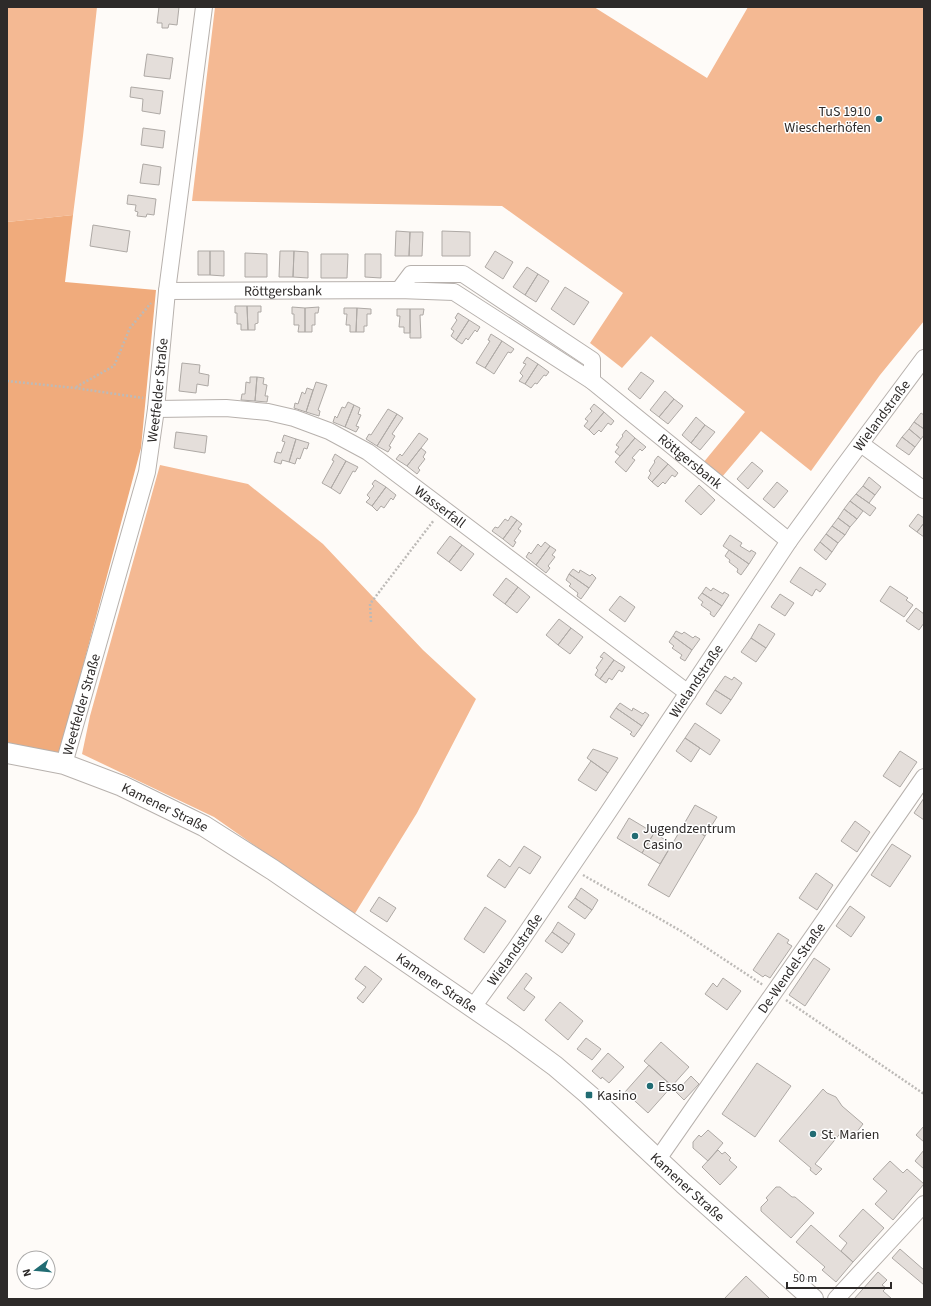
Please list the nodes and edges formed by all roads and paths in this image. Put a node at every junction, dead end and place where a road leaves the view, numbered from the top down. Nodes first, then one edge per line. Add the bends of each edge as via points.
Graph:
1 (204, 7) edge
2 (399, 290) junction
3 (167, 291) junction
4 (505, 301) junction
5 (494, 317) junction
6 (532, 319) junction
7 (521, 334) junction
8 (924, 358) edge
9 (7, 381) edge
10 (592, 381) junction
11 (75, 388) junction
12 (156, 404) junction
13 (861, 444) junction
14 (924, 490) edge
15 (444, 509) junction
16 (789, 542) junction
17 (371, 622) dead end
18 (688, 693) junction
19 (7, 753) edge
20 (64, 764) junction
21 (924, 776) edge
22 (570, 869) junction
23 (737, 968) dead end
24 (473, 1007) junction
25 (823, 1026) dead end
26 (924, 1094) edge
27 (658, 1159) junction
28 (924, 1204) edge
29 (813, 1299) edge
30 (836, 1299) edge

1 - 3 street, Weetfelder Straße
2 - 3 street, Röttgersbank
2 - 4 street via 411,274 463,274
2 - 5 street, Röttgersbank via 454,292
3 - 11 path via 148,305 130,328 114,366
3 - 12 street, Weetfelder Straße
4 - 5 street
4 - 6 street
5 - 7 street, Röttgersbank
6 - 7 street
6 - 10 street via 592,360
7 - 10 street, Röttgersbank
8 - 13 street, Wielandstraße
9 - 11 path
10 - 16 street, Röttgersbank
11 - 12 path
12 - 15 street, Wasserfall via 268,412 294,418 329,431 368,452
12 - 20 street, Weetfelder Straße via 146,472
13 - 14 street
13 - 16 street, Wielandstraße
15 - 17 path via 370,604
15 - 18 street, Wasserfall
16 - 18 street, Wielandstraße
18 - 22 street, Wielandstraße
19 - 20 main road, Kamener Straße
20 - 24 main road, Kamener Straße via 122,786 204,826 273,870
21 - 27 street, De-Wendel-Straße
22 - 23 path via 681,931
22 - 24 street, Wielandstraße
24 - 27 main road, Kamener Straße via 534,1050 589,1095
25 - 26 path
27 - 29 main road, Kamener Straße
28 - 30 street

